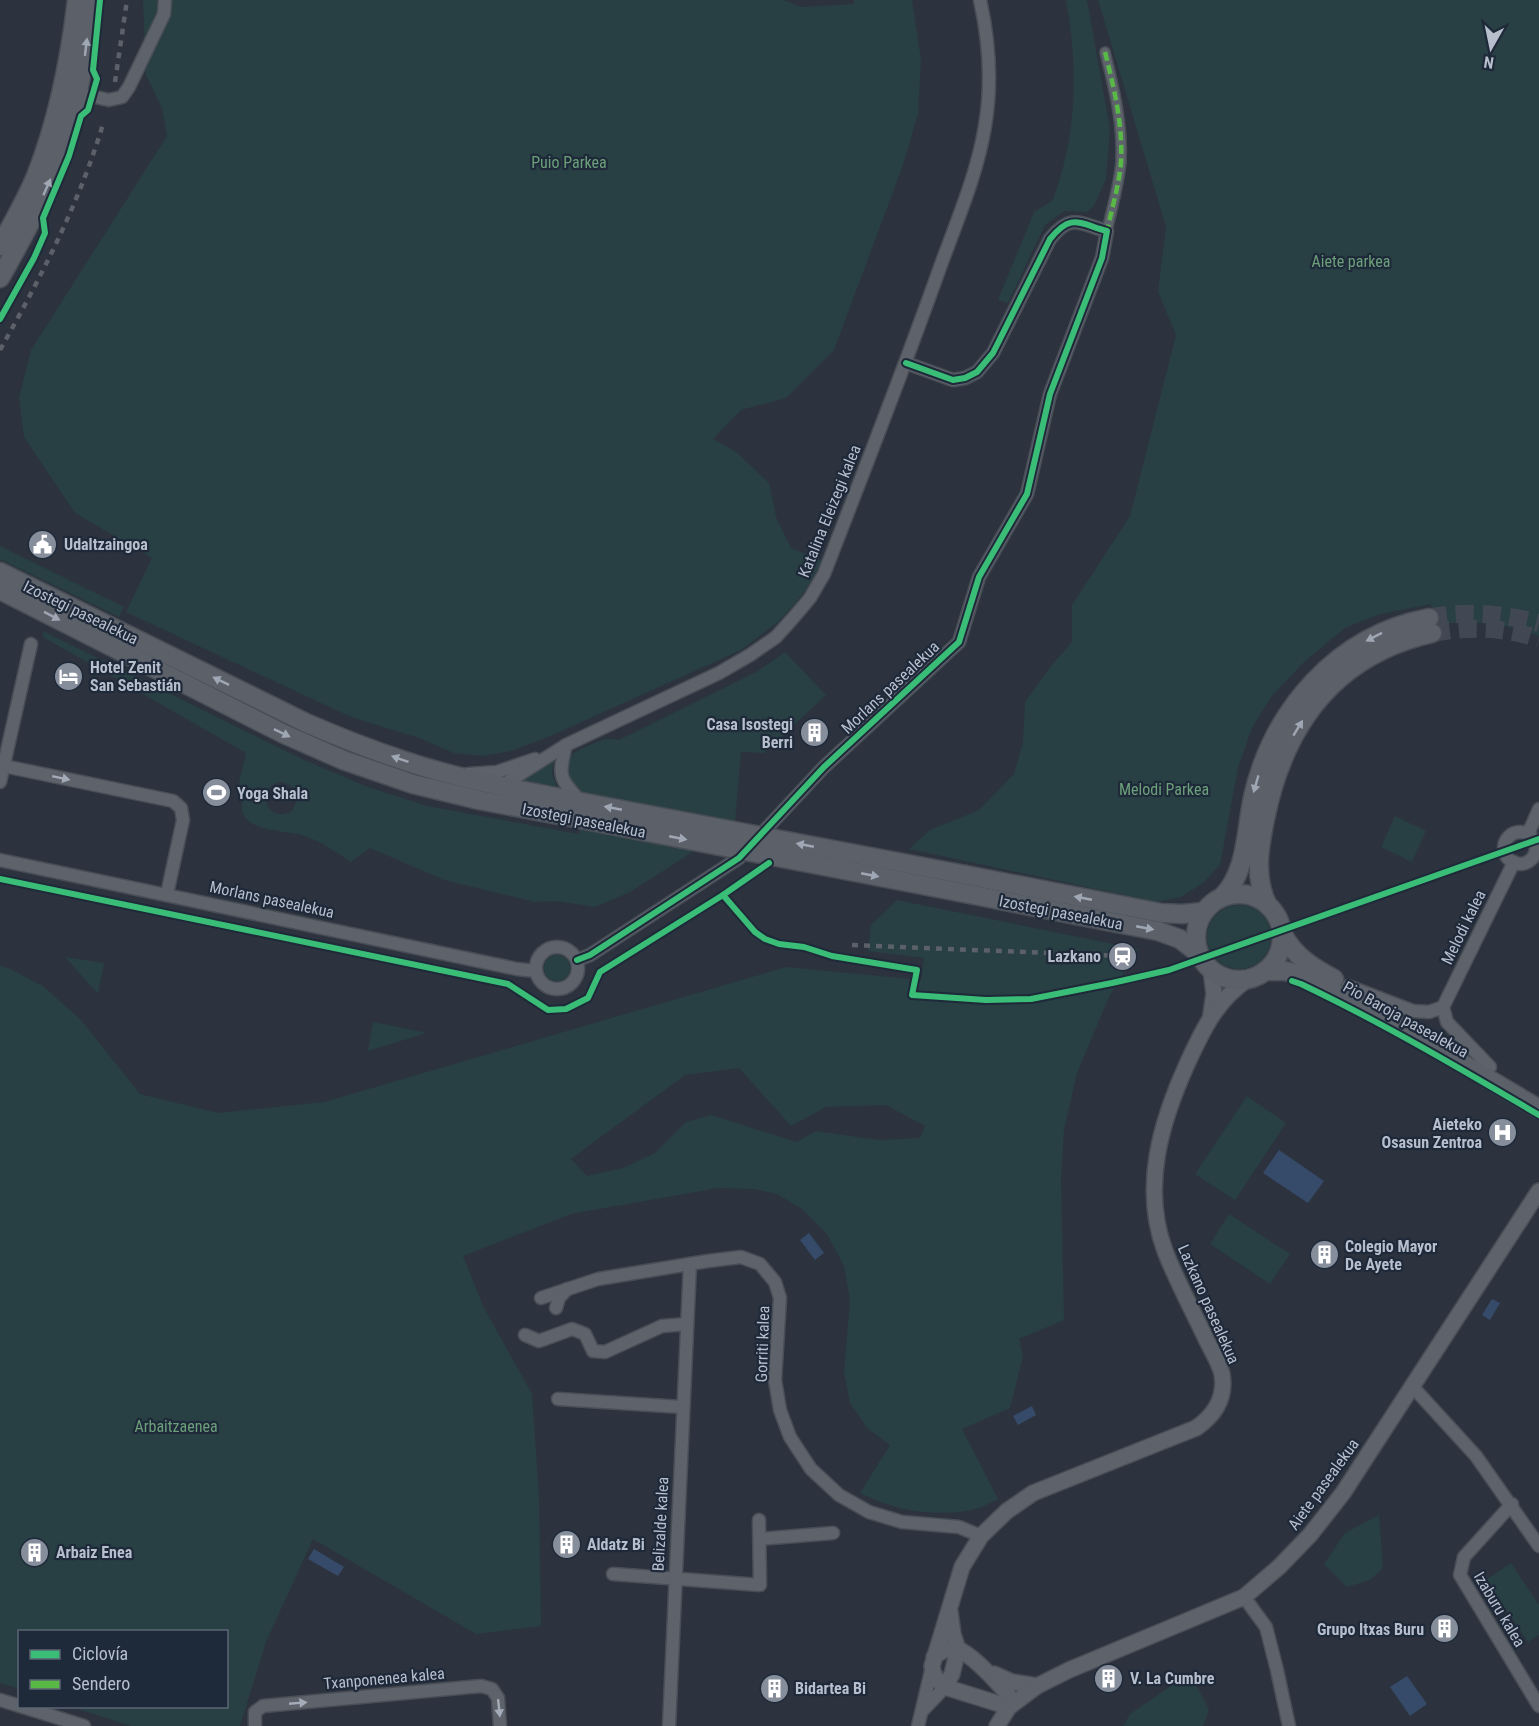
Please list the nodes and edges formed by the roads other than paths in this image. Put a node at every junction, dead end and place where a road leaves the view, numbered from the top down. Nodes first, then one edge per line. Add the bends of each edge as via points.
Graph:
1 (77, 0) edge
2 (90, 0) edge
3 (165, 0) edge
4 (980, 0) edge
5 (1105, 52) dead end
6 (77, 93) junction
7 (60, 99) junction
8 (7, 223) edge
9 (1107, 231) junction
10 (22, 239) junction
11 (0, 246) edge
12 (0, 278) edge
13 (906, 363) junction
14 (0, 572) edge
15 (0, 590) edge
16 (31, 644) dead end
17 (567, 745) junction
18 (4, 766) junction
19 (456, 776) junction
20 (0, 782) edge
21 (413, 784) junction
22 (502, 786) junction
23 (1539, 809) edge
24 (580, 811) junction
25 (1528, 834) junction
26 (0, 860) edge
27 (1514, 862) junction
28 (965, 884) junction
29 (167, 894) junction
30 (1222, 897) junction
31 (1267, 904) junction
32 (1203, 912) junction
33 (1282, 933) junction
34 (1198, 952) junction
35 (578, 960) junction
36 (1211, 970) junction
37 (536, 971) junction
38 (1265, 971) junction
39 (1248, 979) junction
40 (1348, 986) junction
41 (1443, 1006) junction
42 (1210, 1017) junction
43 (1490, 1067) junction
44 (1539, 1096) edge
45 (1539, 1109) edge
46 (1539, 1191) edge
47 (690, 1264) junction
48 (567, 1289) junction
49 (541, 1298) dead end
50 (555, 1308) dead end
51 (687, 1324) junction
52 (525, 1335) dead end
53 (1412, 1386) junction
54 (558, 1399) dead end
55 (682, 1407) junction
56 (1512, 1504) junction
57 (759, 1520) dead end
58 (833, 1533) dead end
59 (981, 1536) junction
60 (760, 1539) junction
61 (1539, 1545) edge
62 (613, 1574) dead end
63 (674, 1578) junction
64 (1244, 1597) junction
65 (950, 1609) junction
66 (958, 1649) junction
67 (933, 1661) junction
68 (986, 1671) junction
69 (1037, 1686) junction
70 (945, 1687) junction
71 (978, 1696) junction
72 (0, 1700) edge
73 (1011, 1704) junction
74 (18, 1705) edge
75 (1539, 1706) edge
76 (26, 1708) edge
77 (923, 1710) junction
78 (84, 1726) edge
79 (255, 1726) edge
80 (500, 1726) edge
81 (669, 1726) edge
82 (918, 1726) edge
83 (996, 1726) edge
84 (1289, 1726) edge

1 - 7 main road
6 -> 2 main road
3 - 6 street via 164,14 122,97 109,100
4 - 13 street, Katalina Eleizegi kalea via 988,52 985,125 977,165
5 - 9 street via 1115,92 1121,163
6 - 7 street
10 -> 6 main road via 55,170
7 - 8 main road via 36,176
8 - 10 street
8 - 11 main road
9 - 13 street via 1072,222 1061,225 1050,239 993,353 977,372 953,380
9 - 35 street, Morlans pasealekua via 1101,258 1050,394 1027,494 979,577 958,642 824,767 730,865
10 - 12 main road
13 - 17 street, Katalina Eleizegi kalea via 824,574 794,617 776,637 719,673
19 -> 14 main road, Izostegi pasealekua via 404,761 304,722
15 -> 21 main road, Izostegi pasealekua via 284,734
16 - 18 street
17 - 19 street via 497,772
17 - 22 street, Katalina Eleizegi kalea
17 - 24 street via 560,768
18 - 20 street
18 -> 29 street via 173,801 181,808 183,820
19 - 22 main road, Izostegi pasealekua
21 - 22 street, Katalina Eleizegi kalea via 482,792
21 - 24 main road, Izostegi pasealekua via 479,800
22 - 24 main road, Izostegi pasealekua
23 - 25 street
24 - 28 main road, Izostegi pasealekua, bridge
25 - 27 street via 1535,843 1533,856 1527,862
25 - 27 street via 1516,832 1505,842 1505,852
26 - 29 street, Morlans pasealekua
27 - 41 street, Melodi kalea
32 -> 28 main road, Izostegi pasealekua via 1161,913
28 -> 34 main road, Izostegi pasealekua via 1158,931 1180,939
29 - 37 street, Morlans pasealekua
30 - 31 main road via 1241,894
31 -> 30 main road via 1258,874 1263,829 1278,767 1294,733 1316,701 1356,666 1431,626 1395,627 1347,653 1318,676 1291,707 1263,762 1240,867
30 - 32 main road
31 - 33 main road
32 - 34 main road via 1196,932
33 - 38 main road via 1278,954
33 - 40 main road, Pio Baroja pasealekua via 1303,961
34 - 36 main road
35 - 37 street via 569,950 556,946 538,958
35 - 37 street via 576,978 560,989 545,985
36 - 39 main road via 1229,979
36 - 42 street via 1214,994
38 - 39 main road
38 - 45 main road, Pio Baroja pasealekua via 1294,973 1382,1016
39 - 42 street via 1226,996
40 - 41 street via 1413,1011 1429,1012
40 - 43 main road, Pio Baroja pasealekua
41 - 43 street via 1447,1022
42 - 59 street, Lazkano pasealekua via 1166,1116 1154,1181 1156,1218 1164,1249 1222,1372 1221,1399 1209,1419 1196,1428 1033,1493
43 - 44 main road, Pio Baroja pasealekua
46 - 53 street, Aiete pasealekua
47 - 48 street, Gorriti kalea
47 - 51 street, Belizalde kalea
47 - 59 street, Gorriti kalea via 741,1257 760,1264 775,1282 780,1298 775,1380 780,1410 789,1437 811,1469 839,1495 869,1512 902,1522 958,1527
48 - 49 street, Gorriti kalea
48 - 50 street
51 - 52 street via 663,1326 605,1352 593,1351 585,1334 572,1329 539,1341
51 - 55 street, Belizalde kalea
53 - 56 street via 1476,1456
53 - 64 street, Aiete pasealekua via 1310,1535
54 - 55 street
55 - 63 street, Belizalde kalea
56 - 61 street
56 - 75 street, Izaburu kalea via 1464,1557 1460,1575
57 - 60 street
58 - 60 street
59 - 65 street, Lazkano pasealekua via 962,1567
60 - 63 street via 760,1585
62 - 63 street
63 - 81 street, Belizalde kalea
64 - 69 street, Aiete pasealekua
64 - 84 street via 1266,1628
65 - 66 street
65 - 67 street, Lazkano pasealekua
66 - 67 street via 948,1649
66 - 68 street
66 - 70 street
67 - 70 street via 933,1675
67 - 77 street
68 - 69 street via 1012,1682
68 - 73 street via 1001,1685
69 - 73 street, Aiete pasealekua
70 - 71 street
70 - 77 street
71 - 73 street
71 - 83 street
72 - 74 street
73 - 83 street
76 - 78 street
77 - 82 street
79 -> 80 street, Txanponenea kalea via 255,1712 263,1706 481,1686 492,1689 498,1698

